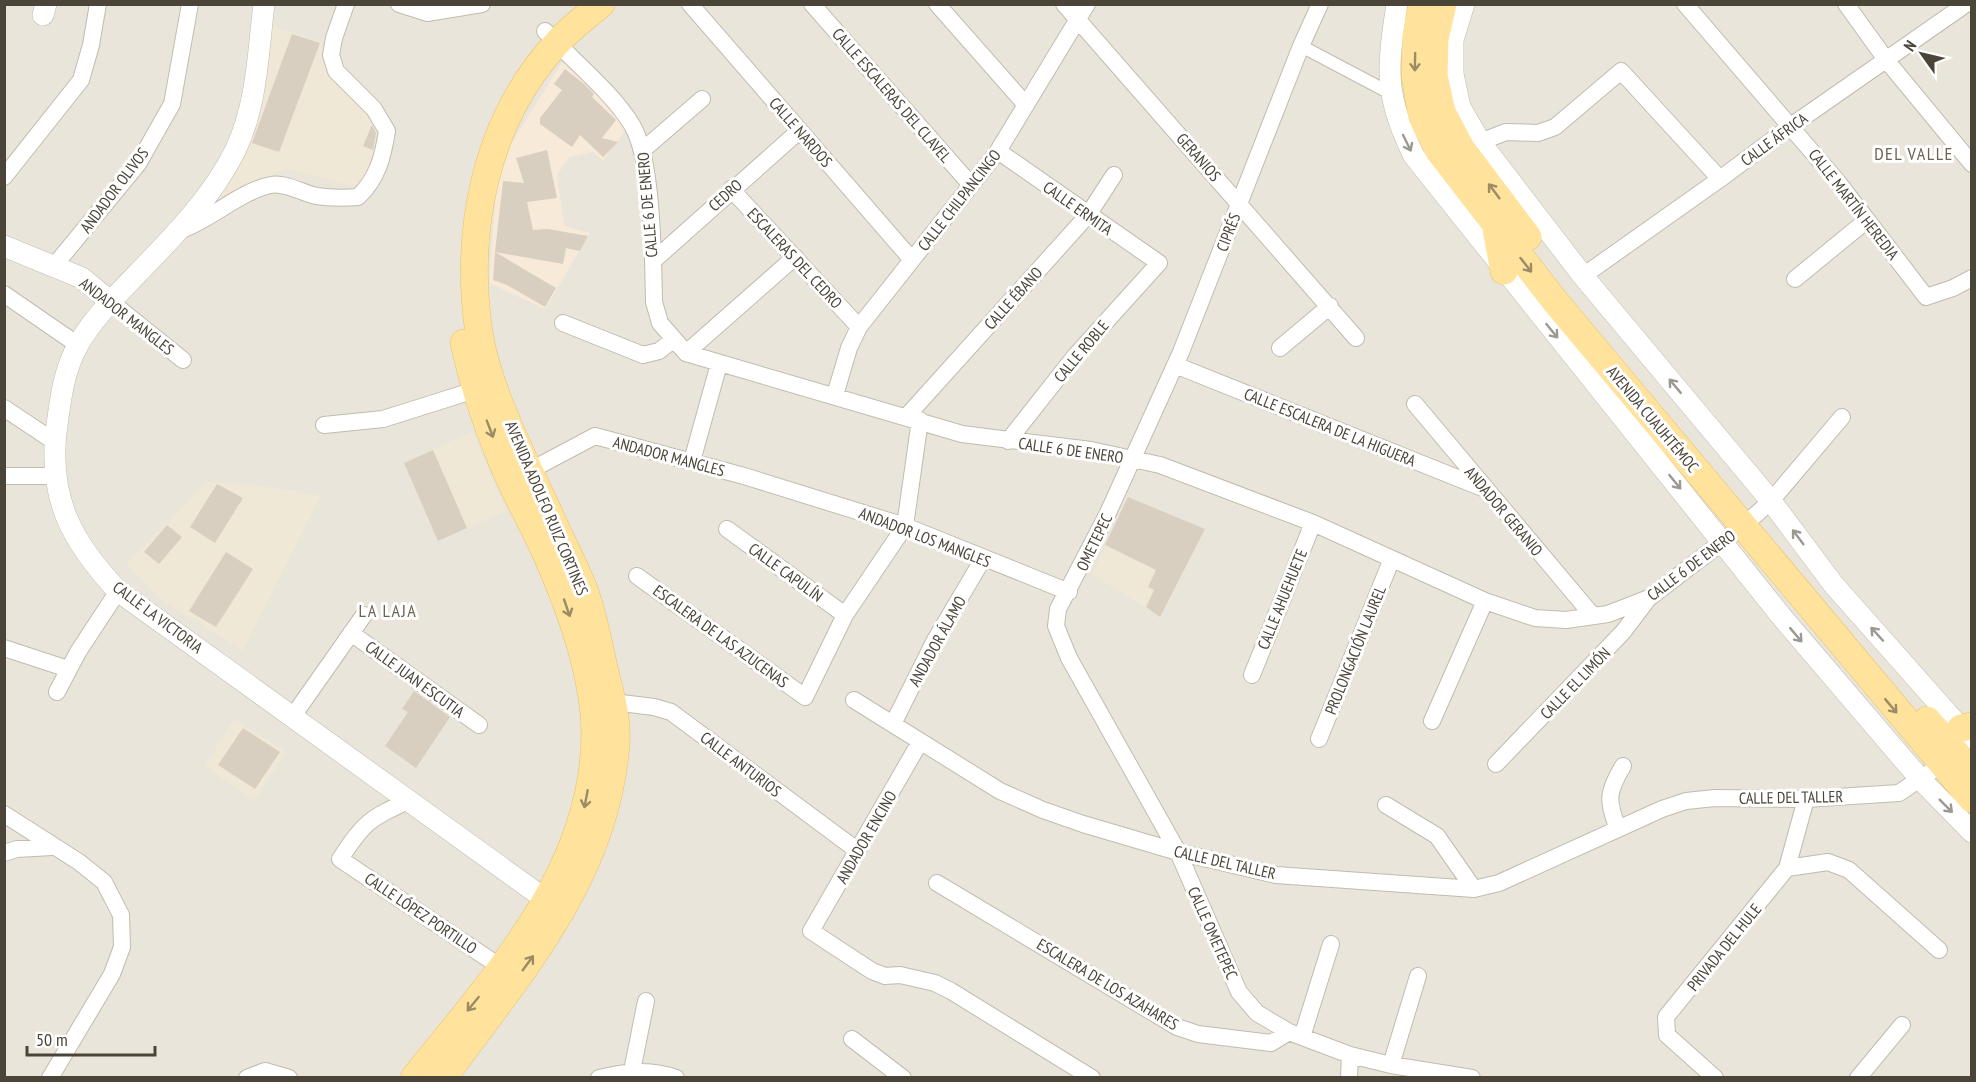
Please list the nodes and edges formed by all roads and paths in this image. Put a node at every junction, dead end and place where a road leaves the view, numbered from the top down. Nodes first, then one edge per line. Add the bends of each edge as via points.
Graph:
1 (98, 4) edge
2 (190, 4) edge
3 (264, 4) edge
4 (346, 4) edge
5 (399, 4) edge
6 (573, 4) edge
7 (601, 4) edge
8 (690, 4) edge
9 (812, 4) edge
10 (937, 4) edge
11 (1064, 4) edge
12 (1087, 4) edge
13 (1320, 4) edge
14 (1397, 4) edge
15 (1422, 4) edge
16 (1443, 4) edge
17 (1464, 4) edge
18 (1685, 4) edge
19 (1846, 4) edge
20 (1966, 4) edge
21 (477, 5) edge
22 (1077, 18) junction
23 (550, 37) junction
24 (1301, 46) junction
25 (1887, 61) junction
26 (1390, 93) junction
27 (702, 99) dead end
28 (1026, 105) junction
29 (1791, 126) junction
30 (799, 131) junction
31 (1480, 142) junction
32 (644, 149) junction
33 (998, 151) junction
34 (1971, 164) edge
35 (1114, 175) dead end
36 (4, 177) edge
37 (1720, 179) junction
38 (971, 185) junction
39 (731, 189) junction
40 (1239, 204) junction
41 (1088, 215) junction
42 (1867, 219) junction
43 (1496, 225) junction
44 (180, 231) junction
45 (4, 246) edge
46 (795, 257) junction
47 (912, 260) junction
48 (653, 261) junction
49 (1159, 263) joint
50 (54, 266) junction
51 (1504, 271) junction
52 (1583, 276) junction
53 (1971, 278) edge
54 (1795, 279) dead end
55 (4, 294) edge
56 (111, 302) junction
57 (1330, 306) junction
58 (563, 323) dead end
59 (859, 327) junction
60 (1356, 338) dead end
61 (673, 340) junction
62 (78, 345) junction
63 (1280, 348) dead end
64 (686, 353) junction
65 (183, 360) dead end
66 (719, 364) junction
67 (1175, 364) junction
68 (475, 390) junction
69 (835, 395) junction
70 (1415, 404) dead end
71 (4, 408) edge
72 (1842, 417) dead end
73 (914, 418) junction
74 (324, 425) dead end
75 (1008, 441) junction
76 (55, 442) junction
77 (1133, 458) junction
78 (692, 461) junction
79 (529, 471) junction
80 (4, 476) edge
81 (56, 476) junction
82 (744, 476) joint
83 (1485, 489) junction
84 (1748, 520) junction
85 (1313, 523) junction
86 (905, 526) junction
87 (727, 529) dead end
88 (983, 559) junction
89 (1391, 561) junction
90 (637, 576) dead end
91 (118, 591) junction
92 (1069, 592) junction
93 (1649, 598) junction
94 (1485, 602) junction
95 (364, 615) dead end
96 (845, 615) junction
97 (1593, 616) junction
98 (1056, 626) joint
99 (351, 633) junction
100 (4, 648) edge
101 (68, 669) junction
102 (1252, 675) dead end
103 (57, 692) dead end
104 (854, 700) dead end
105 (613, 702) junction
106 (293, 716) junction
107 (1432, 721) dead end
108 (893, 724) junction
109 (479, 725) dead end
110 (1319, 739) dead end
111 (920, 742) junction
112 (1956, 752) edge
113 (1496, 764) dead end
114 (1623, 766) dead end
115 (1806, 799) junction
116 (410, 800) junction
117 (1971, 800) edge
118 (1386, 805) dead end
119 (4, 814) edge
120 (1618, 829) junction
121 (1971, 832) edge
122 (52, 847) junction
123 (858, 851) junction
124 (1178, 852) junction
125 (4, 853) edge
126 (1787, 868) junction
127 (937, 883) dead end
128 (1474, 889) junction
129 (554, 905) junction
130 (1331, 944) dead end
131 (1939, 950) dead end
132 (502, 968) junction
133 (1418, 976) dead end
134 (646, 1001) dead end
135 (1902, 1025) dead end
136 (1295, 1035) junction
137 (852, 1039) dead end
138 (1350, 1055) junction
139 (1391, 1065) junction
140 (632, 1071) junction
141 (50, 1077) edge
142 (247, 1077) edge
143 (289, 1077) edge
144 (414, 1077) edge
145 (443, 1077) edge
146 (599, 1077) edge
147 (676, 1077) edge
148 (903, 1077) edge
149 (1092, 1077) edge
150 (1349, 1077) edge
151 (1472, 1077) edge
152 (1715, 1077) edge
153 (1858, 1077) edge

1 - 36 street via 81,80
2 - 50 street, ANDADOR OLIVOS via 172,104 138,164
3 - 44 street, CALLE LA VICTORIA via 254,93 235,151
4 - 44 street via 331,55 336,71 374,109 387,130 382,160 369,187 358,197 339,198 273,184 249,192 214,216
5 - 21 street via 427,13
6 - 23 main road, AVENIDA ADOLFO RUIZ CORTINES
7 - 23 main road, AVENIDA ADOLFO RUIZ CORTINES
8 - 30 street, CALLE NARDOS
9 - 38 street, CALLE ESCALERAS DEL CLAVEL
10 - 28 street
11 - 22 street, GERANIOS
12 - 22 street, CALLE CHILPANCINGO
13 - 24 street, CIPRÉS
14 - 26 street via 1390,48
15 -> 43 main road, AVENIDA CUAUHTÉMOC via 1415,76 1422,117 1439,151
84 -> 16 main road, AVENIDA CUAUHTÉMOC via 1461,148 1442,112 1434,76 1435,39
17 - 31 street via 1453,40 1453,74 1460,106
18 - 29 street, CALLE MARTÍN HEREDIA
19 - 25 street
20 - 25 street, CALLE ÁFRICA
22 - 28 street, CALLE CHILPANCINGO
22 - 40 street, GERANIOS
23 - 32 street, CALLE 6 DE ENERO via 618,106
23 - 68 main road, AVENIDA ADOLFO RUIZ CORTINES via 512,78 490,120 471,167 461,210 456,269 462,334
23 - 79 main road, AVENIDA ADOLFO RUIZ CORTINES via 501,128 485,174 474,261 480,335 494,384
24 - 26 street
24 - 40 street, CIPRÉS
25 - 29 street, CALLE ÁFRICA
25 - 34 street
26 -> 51 street via 1397,122 1414,156
27 - 32 street
28 - 33 street, CALLE CHILPANCINGO
29 - 37 street, CALLE ÁFRICA
29 - 42 street, CALLE MARTÍN HEREDIA
30 - 39 street, CEDRO
30 - 47 street, CALLE NARDOS
31 - 37 street via 1506,132 1538,133 1555,127 1621,71
31 - 52 street
32 - 48 street, CALLE 6 DE ENERO
33 - 38 street, CALLE CHILPANCINGO
33 - 41 street, CALLE ERMITA
35 - 41 street, CALLE ÉBANO
37 - 52 street, CALLE ÁFRICA
38 - 47 street, CALLE CHILPANCINGO
39 - 46 street, ESCALERAS DEL CEDRO
39 - 48 street, CEDRO
40 - 57 street, GERANIOS
40 - 67 street, CIPRÉS
41 - 49 street, CALLE ERMITA
41 - 73 street, CALLE ÉBANO
42 - 53 street, CALLE MARTÍN HEREDIA via 1926,297
42 - 54 street
43 - 51 main road
43 -> 84 main road, AVENIDA CUAUHTÉMOC via 1554,300
44 - 56 street, CALLE LA VICTORIA
45 - 50 street, ANDADOR MANGLES
46 - 59 street, ESCALERAS DEL CEDRO
46 - 64 street
47 - 59 street, CALLE CHILPANCINGO
48 - 61 street, CALLE 6 DE ENERO via 654,302 660,323
49 - 75 street, CALLE ROBLE via 1076,356
50 - 56 street, ANDADOR MANGLES via 82,279
51 -> 84 street
84 -> 52 street
55 - 62 street
56 - 62 street, CALLE LA VICTORIA
56 - 65 street, ANDADOR MANGLES
57 - 60 street, GERANIOS
57 - 63 street
58 - 61 street via 644,355 659,351
59 - 69 street, CALLE CHILPANCINGO
61 - 64 street, CALLE 6 DE ENERO
62 - 76 street, CALLE LA VICTORIA via 61,388
64 - 66 street, CALLE 6 DE ENERO
66 - 69 street, CALLE 6 DE ENERO
66 - 78 street
67 - 77 street, CIPRÉS
67 - 83 street, CALLE ESCALERA DE LA HIGUERA
68 - 74 street via 383,419
68 -> 129 main road, AVENIDA ADOLFO RUIZ CORTINES via 501,461 554,571 585,664 594,712 592,769 582,821
69 - 73 street, CALLE 6 DE ENERO
70 - 83 street, ANDADOR GERANIO
71 - 76 street
72 - 84 street, CALLE 6 DE ENERO
73 - 75 street, CALLE 6 DE ENERO via 962,434
73 - 86 street
75 - 77 street, CALLE 6 DE ENERO
76 - 81 street, CALLE LA VICTORIA
77 - 85 street, CALLE 6 DE ENERO
77 - 92 street, OMETEPEC
78 - 79 street, ANDADOR MANGLES via 596,436
78 - 82 street, ANDADOR MANGLES
79 - 105 main road, AVENIDA ADOLFO RUIZ CORTINES via 584,590
80 - 81 street
81 - 91 street, CALLE LA VICTORIA via 57,493 72,533 89,560
82 - 86 street, ANDADOR LOS MANGLES
83 - 97 street, ANDADOR GERANIO
84 - 93 street, CALLE 6 DE ENERO
84 - 112 main road, AVENIDA CUAUHTÉMOC
84 -> 112 street via 1788,625
85 - 89 street, CALLE 6 DE ENERO
85 - 102 street, CALLE AHUEHUETE
86 - 88 street, ANDADOR LOS MANGLES
86 - 96 street
87 - 96 street, CALLE CAPULÍN
88 - 92 street, ANDADOR LOS MANGLES
88 - 108 street, ANDADOR ÁLAMO via 935,640
89 - 94 street, CALLE 6 DE ENERO
89 - 110 street, PROLONGACIÓN LAUREL
90 - 96 street, ESCALERA DE LAS AZUCENAS via 805,697
91 - 101 street
91 - 106 street, CALLE LA VICTORIA
92 - 98 street, OMETEPEC via 1058,609
93 - 97 street, CALLE 6 DE ENERO
93 - 113 street, CALLE EL LIMÓN via 1623,632
94 - 97 street, CALLE 6 DE ENERO via 1535,618 1566,620
94 - 107 street
95 - 99 street
98 - 124 street, CALLE OMETEPEC via 1069,658
99 - 106 street
99 - 109 street, CALLE JUAN ESCUTIA
100 - 101 street
101 - 103 street
104 - 108 street, CALLE DEL TALLER
105 - 123 street, CALLE ANTURIOS via 671,712
105 - 129 main road, AVENIDA ADOLFO RUIZ CORTINES via 616,743 591,851 581,879
106 - 116 street, CALLE LA VICTORIA
108 - 111 street, CALLE DEL TALLER
111 - 123 street, ANDADOR ENCINO
111 - 124 street, CALLE DEL TALLER via 1000,790 1043,810
112 - 115 street, CALLE DEL TALLER via 1899,793
112 - 117 main road, AVENIDA CUAUHTÉMOC
112 -> 121 street
114 - 120 street via 1610,792 1609,806
115 - 120 street, CALLE DEL TALLER via 1686,801
115 - 126 street, PRIVADA DEL HULE
116 - 129 street, CALLE LA VICTORIA
116 - 132 street, CALLE LÓPEZ PORTILLO via 370,819 340,859
118 - 128 street via 1437,836
119 - 122 street
120 - 128 street, CALLE DEL TALLER via 1499,883
122 - 125 street
122 - 141 street via 104,882 121,915 122,947 112,974
123 - 149 street, ANDADOR ENCINO via 812,931 872,971 935,983 951,991
124 - 128 street, CALLE DEL TALLER via 1276,875
124 - 136 street, CALLE OMETEPEC via 1239,992 1257,1013
126 - 131 street via 1828,862 1849,870
126 - 152 street, PRIVADA DEL HULE via 1666,1017 1667,1035
127 - 136 street, ESCALERA DE LOS AZAHARES via 1177,1027 1198,1034 1271,1043
129 - 132 main road, AVENIDA ADOLFO RUIZ CORTINES
145 -> 129 main road, AVENIDA ADOLFO RUIZ CORTINES via 535,953
130 - 136 street
132 -> 144 main road, AVENIDA ADOLFO RUIZ CORTINES
133 - 139 street
134 - 140 street
135 - 153 street
136 - 138 street, CALLE OMETEPEC
137 - 148 street
138 - 139 street, CALLE OMETEPEC
138 - 150 street
139 - 151 street, CALLE OMETEPEC
140 - 146 street
140 - 147 street via 658,1071
142 - 143 street via 265,1071

